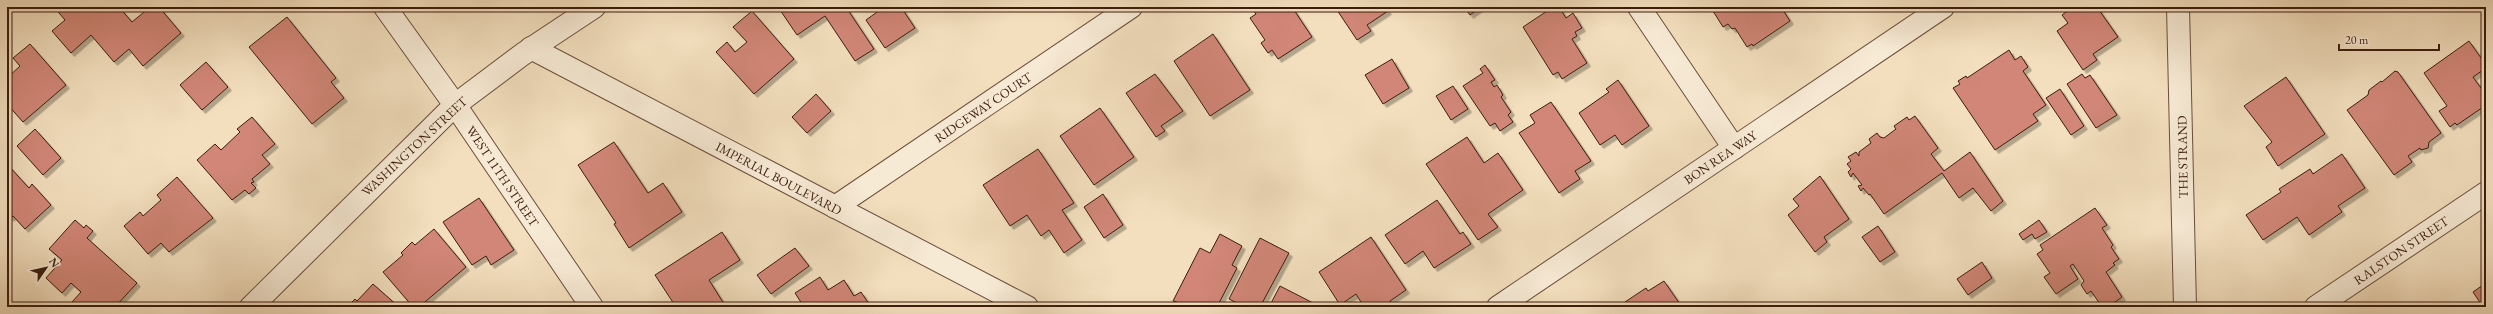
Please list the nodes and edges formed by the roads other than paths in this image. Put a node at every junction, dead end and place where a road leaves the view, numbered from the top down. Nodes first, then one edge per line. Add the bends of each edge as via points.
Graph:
1 (385, 7) edge
2 (594, 7) edge
3 (1131, 7) edge
4 (1639, 7) edge
5 (1943, 7) edge
6 (2178, 7) edge
7 (531, 48) junction
8 (455, 105) junction
9 (1734, 148) junction
10 (2486, 192) edge
11 (835, 207) junction
12 (251, 307) edge
13 (592, 307) edge
14 (1027, 307) edge
15 (1498, 307) edge
16 (2185, 307) edge
17 (2316, 307) edge

1 - 8 street, WEST 11TH STREET
2 - 7 street, WASHINGTON STREET
3 - 11 street, RIDGEWAY COURT
4 - 9 street
5 - 9 street, BON REA WAY
6 - 16 street, THE STRAND
7 - 8 street, WASHINGTON STREET
7 - 11 street, IMPERIAL BOULEVARD
8 - 12 street, WASHINGTON STREET
8 - 13 street, WEST 11TH STREET
9 - 15 street, BON REA WAY
10 - 17 street, RALSTON STREET
11 - 14 street, IMPERIAL BOULEVARD

